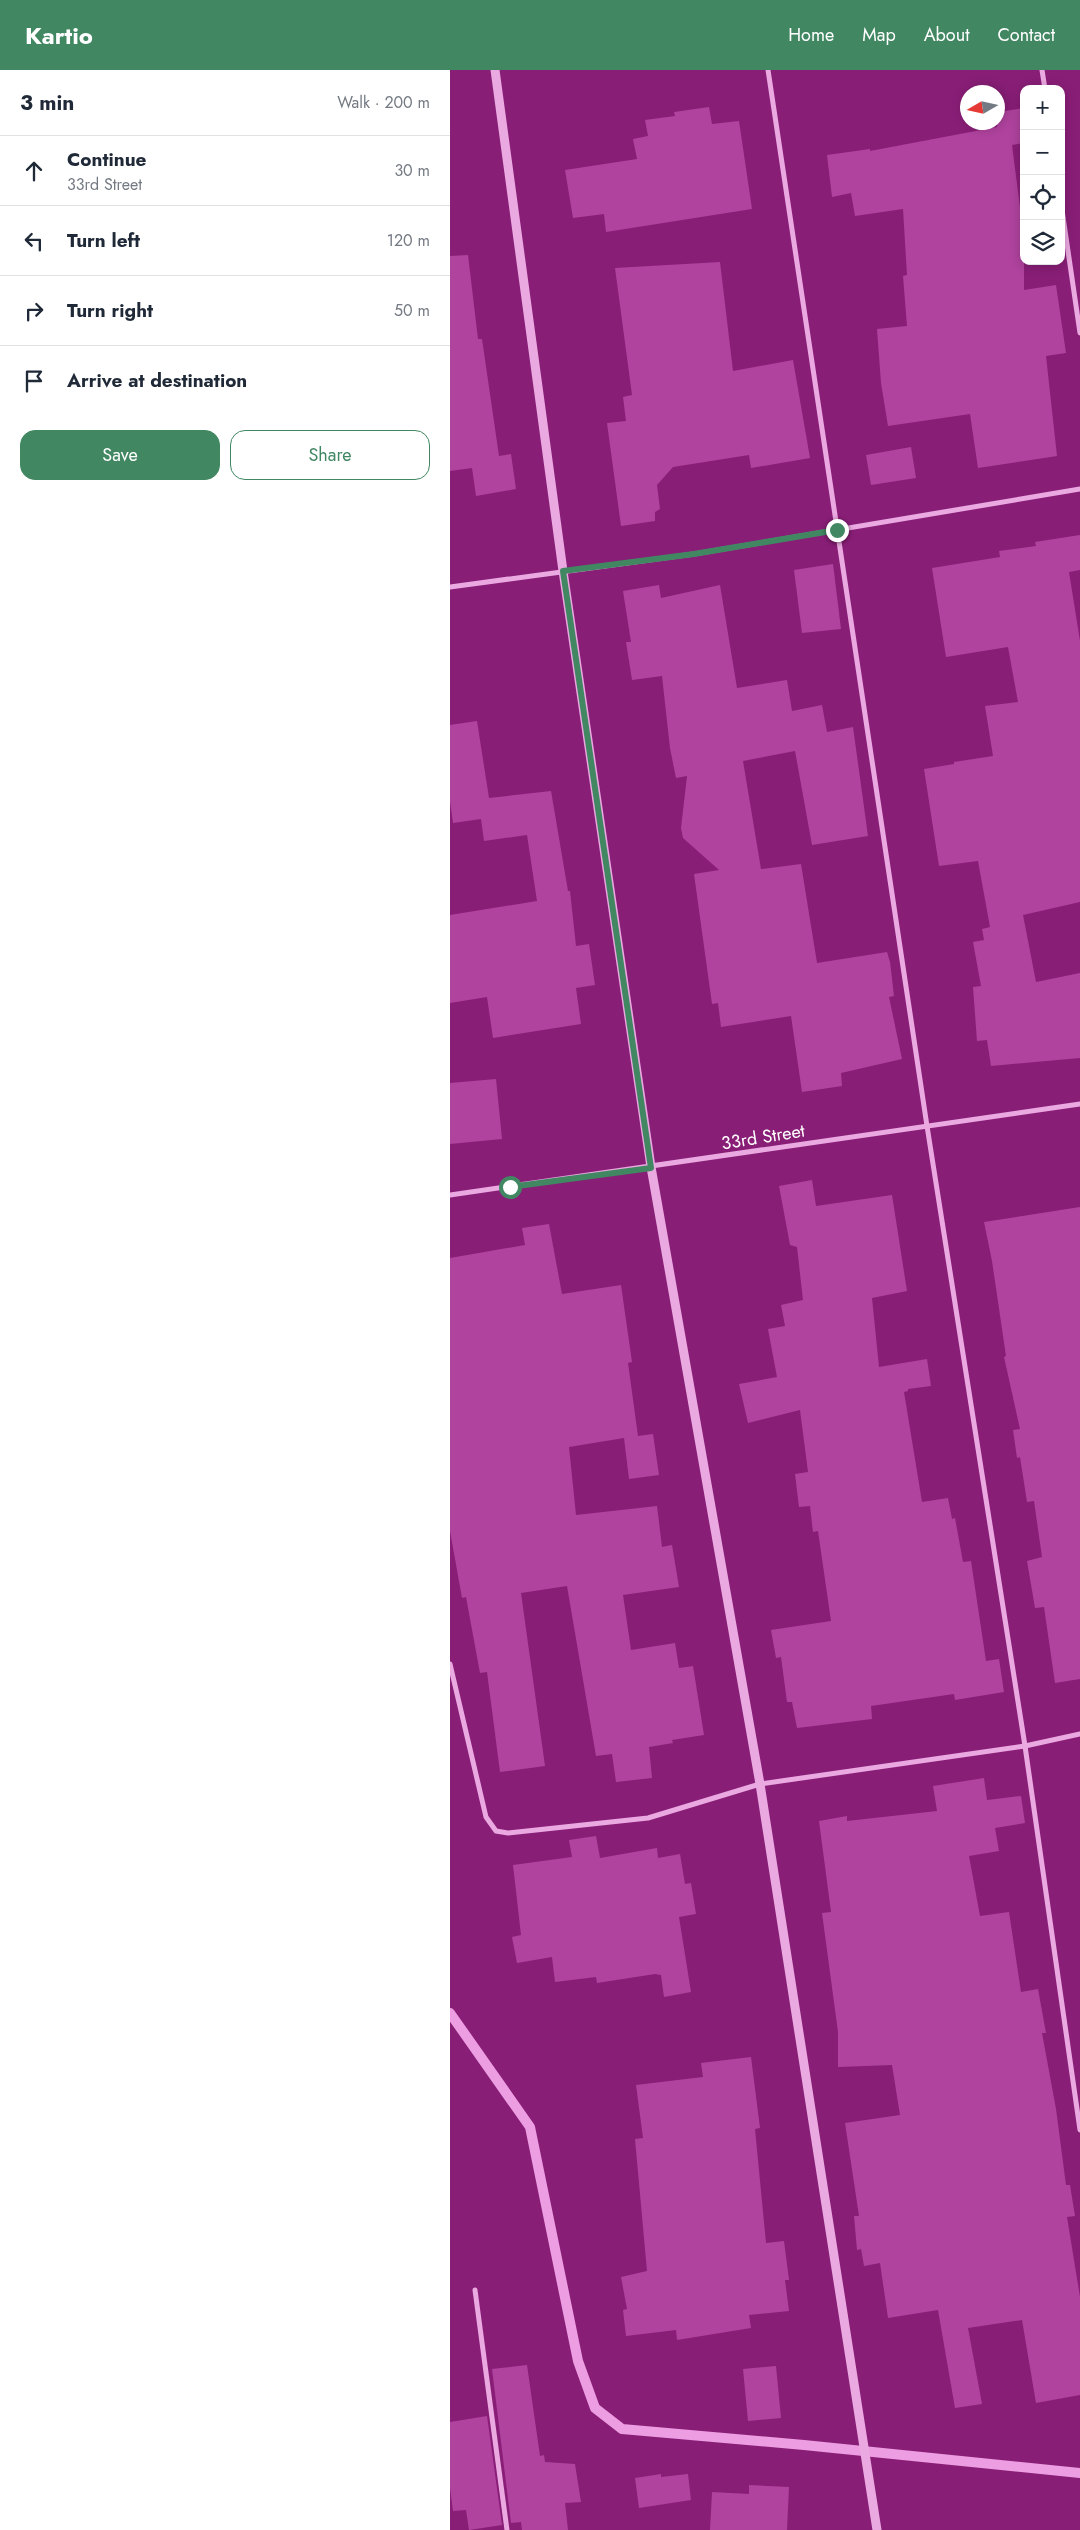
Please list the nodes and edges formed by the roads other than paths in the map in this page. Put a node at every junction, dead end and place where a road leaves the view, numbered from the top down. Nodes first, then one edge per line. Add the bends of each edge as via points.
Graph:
1 (494, 70) edge
2 (768, 70) edge
3 (1042, 70) edge
4 (1044, 85) edge
5 (1063, 220) edge
6 (1080, 333) edge
7 (1080, 489) edge
8 (837, 530) junction
9 (563, 571) junction
10 (450, 587) edge
11 (1080, 1104) edge
12 (926, 1126) junction
13 (651, 1168) junction
14 (450, 1195) edge
15 (450, 1664) edge
16 (1080, 1734) edge
17 (1025, 1746) junction
18 (760, 1784) junction
19 (1080, 2130) edge
20 (475, 2290) dead end
21 (877, 2527) edge
22 (507, 2530) edge

1 - 9 street
2 - 8 street
3 - 4 street
5 - 6 street
7 - 8 street
8 - 9 street via 694,554
8 - 12 street
9 - 10 street
9 - 13 street
11 - 12 street, 33rd Street
12 - 13 street, 33rd Street
12 - 17 street
13 - 14 street, 33rd Street
13 - 18 street
15 - 18 street via 486,1817 496,1831 508,1833 648,1818
16 - 17 street
17 - 18 street
17 - 19 street
18 - 21 street
20 - 22 street

